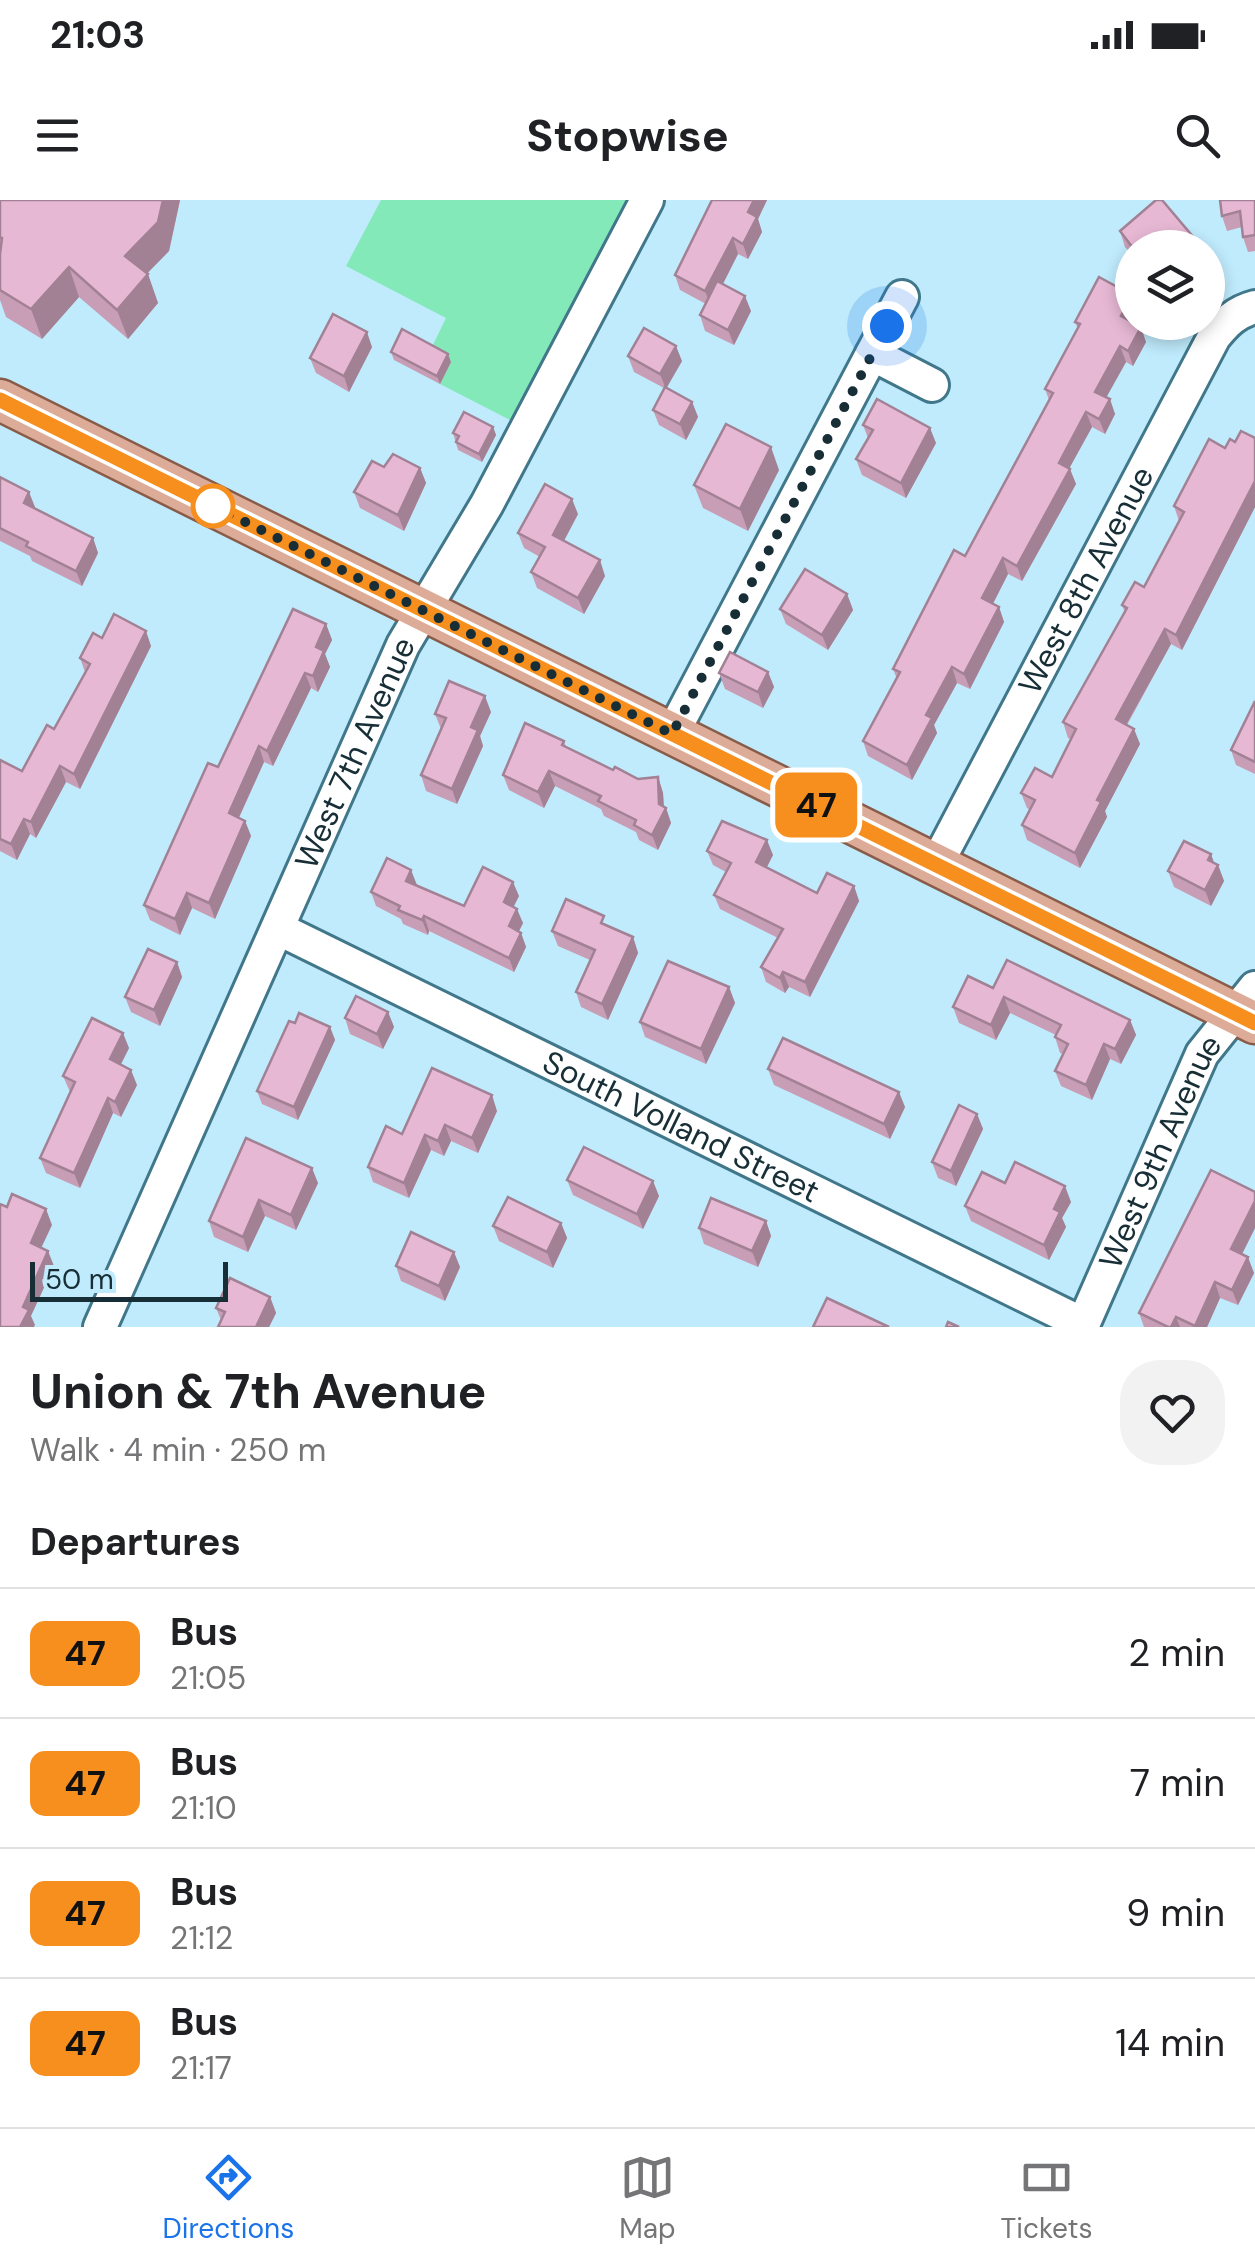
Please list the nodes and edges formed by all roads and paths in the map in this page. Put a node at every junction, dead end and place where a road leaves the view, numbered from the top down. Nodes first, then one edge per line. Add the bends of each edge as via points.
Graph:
1 (647, 200) edge
2 (902, 297) dead end
3 (1254, 307) edge
4 (872, 354) junction
5 (932, 385) dead end
6 (0, 400) edge
7 (424, 610) junction
8 (672, 734) junction
9 (936, 866) junction
10 (279, 929) junction
11 (1248, 1008) edge
12 (1083, 1325) edge
13 (100, 1327) edge

1 - 7 street, West 7th Avenue
2 - 4 street
3 - 9 street, West 8th Avenue via 1214,337
4 - 5 street
4 - 8 street
6 - 7 main road
7 - 8 main road
7 - 10 street, West 7th Avenue
8 - 9 main road
9 - 11 main road
10 - 12 street, South Volland Street
10 - 13 street, West 7th Avenue
11 - 12 street, West 9th Avenue via 1202,1054

